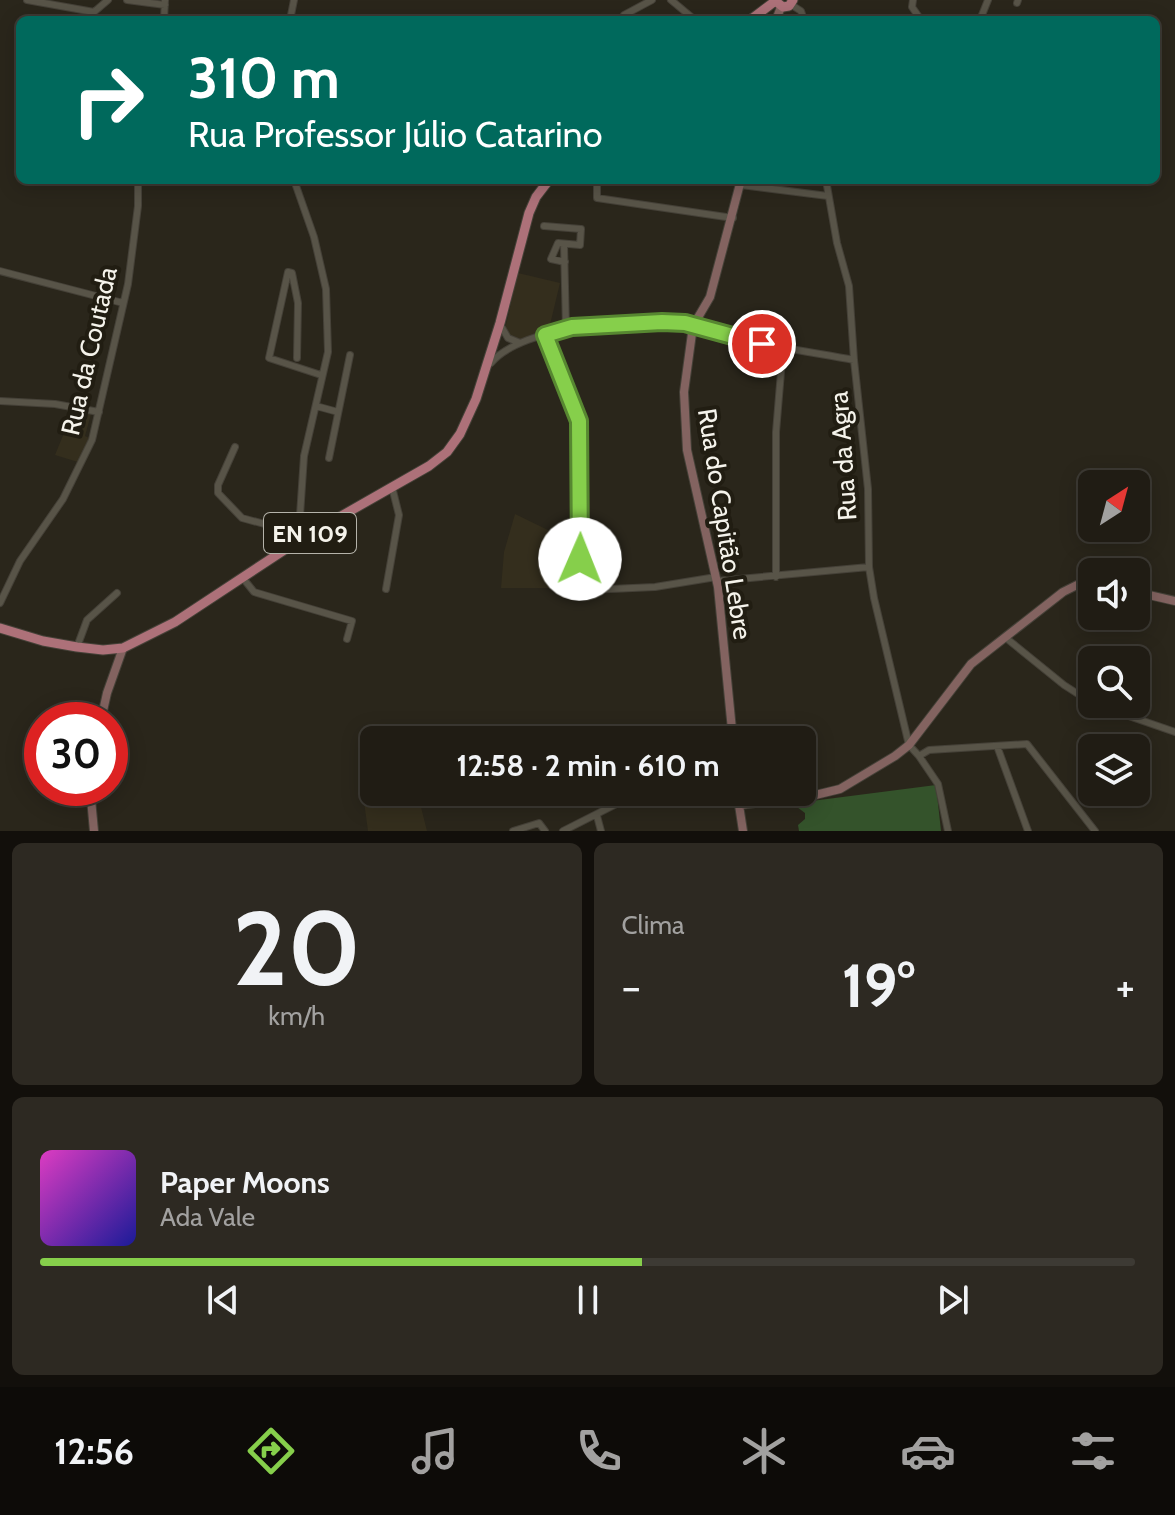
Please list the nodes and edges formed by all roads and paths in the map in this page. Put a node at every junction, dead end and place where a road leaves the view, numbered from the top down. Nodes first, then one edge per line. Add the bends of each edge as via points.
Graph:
1 (27, 0) edge
2 (108, 0) edge
3 (127, 0) edge
4 (652, 0) edge
5 (671, 0) edge
6 (165, 3) edge
7 (782, 3) edge
8 (624, 16) edge
9 (690, 16) edge
10 (758, 16) edge
11 (803, 16) edge
12 (138, 184) edge
13 (295, 184) edge
14 (546, 184) edge
15 (597, 184) edge
16 (741, 184) edge
17 (753, 184) edge
18 (826, 184) edge
19 (828, 196) junction
20 (733, 218) junction
21 (544, 226) dead end
22 (564, 244) junction
23 (565, 262) junction
24 (0, 271) edge
25 (296, 292) junction
26 (284, 293) junction
27 (123, 303) junction
28 (500, 323) junction
29 (693, 326) junction
30 (566, 329) junction
31 (545, 335) junction
32 (495, 341) junction
33 (520, 343) junction
34 (783, 348) junction
35 (507, 350) junction
36 (350, 355) dead end
37 (297, 358) dead end
38 (854, 360) junction
39 (485, 370) junction
40 (321, 375) junction
41 (0, 401) edge
42 (316, 406) junction
43 (99, 412) junction
44 (338, 412) junction
45 (235, 447) dead end
46 (329, 458) dead end
47 (392, 487) junction
48 (301, 539) junction
49 (869, 567) junction
50 (242, 577) junction
51 (776, 577) junction
52 (716, 579) junction
53 (1078, 585) edge
54 (386, 589) dead end
55 (117, 593) dead end
56 (1150, 595) edge
57 (1175, 601) edge
58 (0, 603) edge
59 (0, 628) edge
60 (1006, 638) junction
61 (347, 639) dead end
62 (77, 647) junction
63 (123, 648) junction
64 (1078, 694) edge
65 (105, 702) edge
66 (1135, 718) edge
67 (732, 726) edge
68 (905, 728) junction
69 (1175, 732) edge
70 (915, 737) junction
71 (909, 745) junction
72 (997, 746) junction
73 (919, 756) junction
74 (816, 795) edge
75 (92, 806) edge
76 (615, 806) edge
77 (739, 806) edge
78 (597, 816) junction
79 (94, 831) edge
80 (513, 831) edge
81 (545, 831) edge
82 (563, 831) edge
83 (601, 831) edge
84 (743, 831) edge
85 (948, 831) edge
86 (1028, 831) edge
87 (1095, 831) edge

1 - 2 street via 94,12
3 - 6 street
4 - 8 street
5 - 9 street
7 - 10 main road
7 - 11 street
12 - 27 street, Rua da Coutada
13 - 40 street via 326,289 328,352
14 - 28 main road, EN 109 via 529,213
15 - 20 street via 597,198
16 - 20 main road, Rua do Capitão Lebre
17 - 19 street
18 - 19 street, Rua da Agra
19 - 38 street, Rua da Agra via 849,286
20 - 29 main road, Rua do Capitão Lebre via 710,297
21 - 22 street via 581,229 580,245
22 - 23 street
22 - 23 street via 558,243 551,259
23 - 30 street
24 - 27 street
25 - 26 street
25 - 26 street via 288,272
25 - 37 street
26 - 40 street via 269,358
27 - 43 street, Rua da Coutada
28 - 32 main road, EN 109
28 - 33 street via 508,338
29 - 30 street via 640,322
29 - 34 street
29 - 52 main road, Rua do Capitão Lebre via 684,392 687,450
30 - 31 street
31 - 33 street
31 - 52 street via 579,421 581,585 588,590 635,589
32 - 33 street
32 - 35 street
32 - 39 main road, EN 109
33 - 35 street
34 - 38 street
34 - 51 street via 776,432
35 - 39 street
36 - 44 street
38 - 49 street, Rua da Agra via 868,489
39 - 47 main road, EN 109 via 460,434 447,452
40 - 42 street
41 - 43 street
42 - 44 street
42 - 48 street via 304,456
43 - 58 street, Rua da Coutada via 92,440 63,499 20,561
44 - 46 street
45 - 48 street via 218,493 242,518 294,532
47 - 48 main road, EN 109
47 - 54 street via 399,515
48 - 50 main road, EN 109
49 - 51 street
49 - 68 street, Rua da Agra
50 - 61 street via 254,592 352,621
50 - 63 main road, EN 109 via 175,622
51 - 52 street
52 - 67 main road, Rua do Capitão Lebre
53 - 60 main road
55 - 62 street via 87,620
56 - 57 main road
59 - 62 main road, EN 109
60 - 64 street
60 - 70 main road via 965,671
62 - 63 main road, EN 109
63 - 65 main road
66 - 69 street
68 - 70 street
68 - 71 street, Rua da Agra
70 - 71 main road
71 - 73 street
71 - 74 main road via 840,789
72 - 73 street via 929,750
72 - 86 street
72 - 87 street via 1027,744
73 - 85 street via 938,784
75 - 79 main road
76 - 78 street
77 - 84 main road
78 - 82 street
78 - 83 street
80 - 81 street via 539,823

